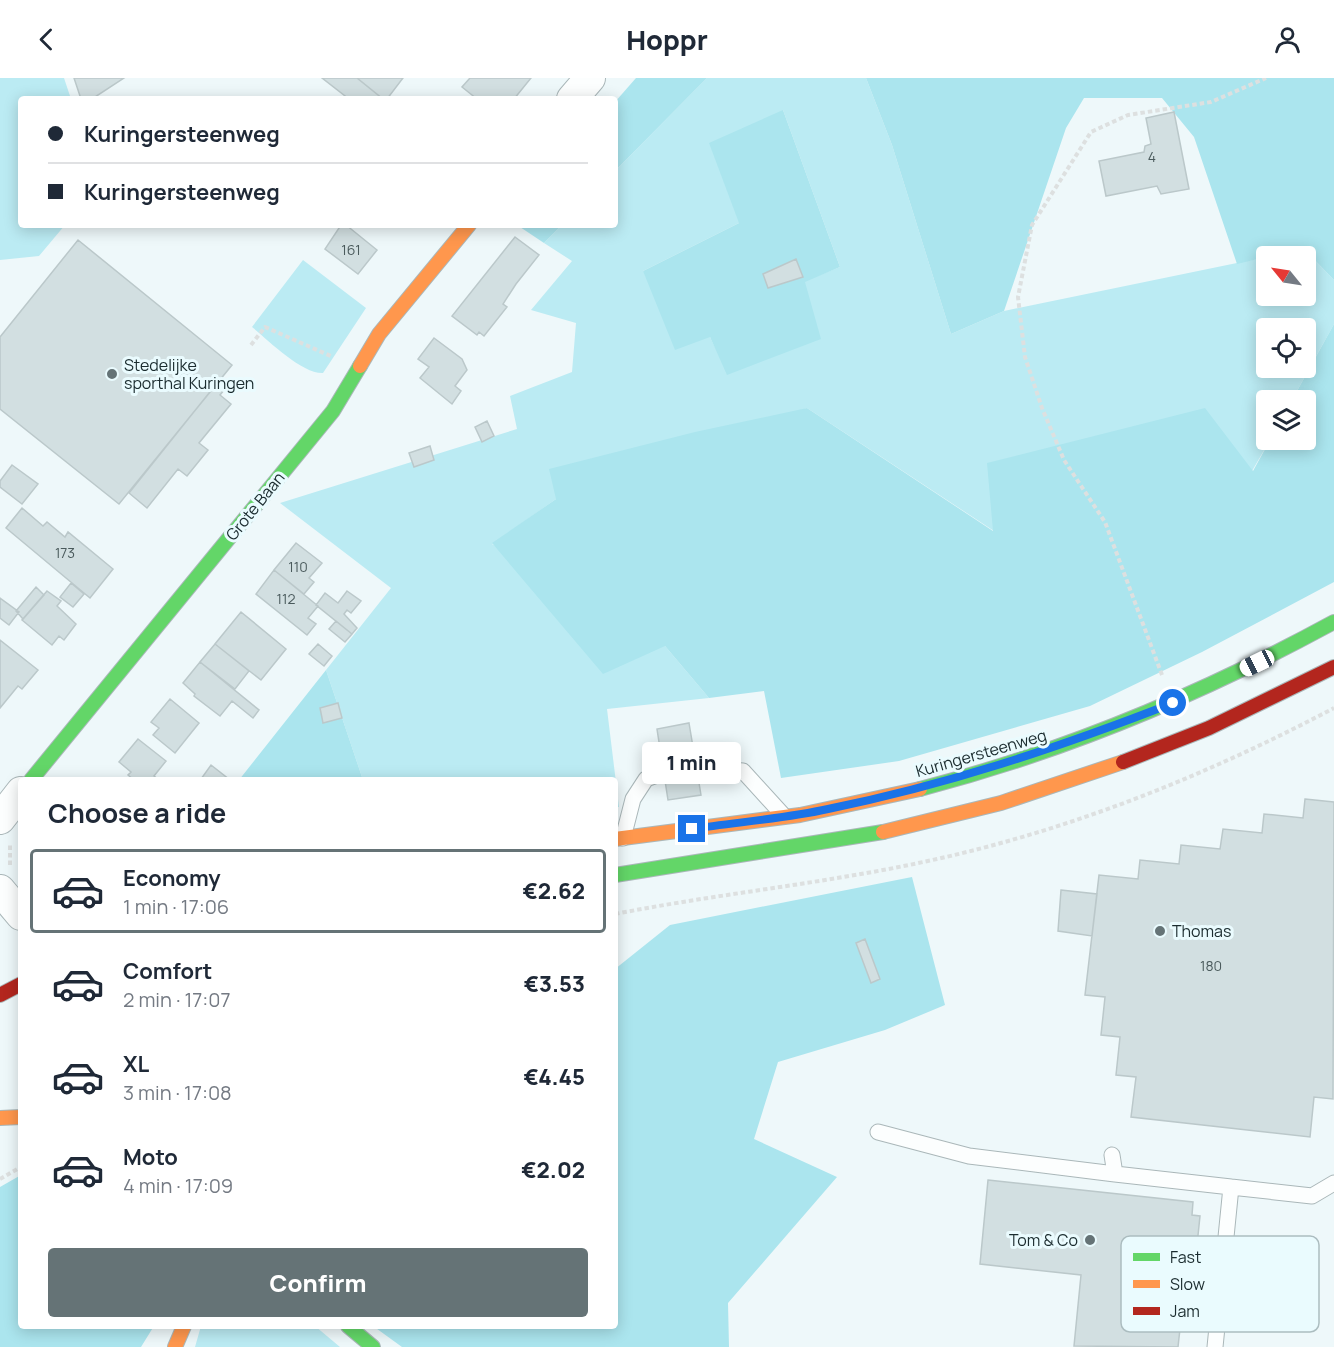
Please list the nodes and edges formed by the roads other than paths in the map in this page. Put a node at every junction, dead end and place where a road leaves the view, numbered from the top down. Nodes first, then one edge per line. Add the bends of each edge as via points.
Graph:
1 (590, 78) edge
2 (575, 96) edge
3 (467, 228) edge
4 (1334, 622) edge
5 (1334, 667) edge
6 (29, 777) edge
7 (784, 816) junction
8 (619, 839) edge
9 (618, 874) edge
10 (0, 890) edge
11 (18, 911) edge
12 (18, 986) edge
13 (0, 995) edge
14 (18, 1117) edge
15 (0, 1118) edge
16 (878, 1132) dead end
17 (1112, 1155) dead end
18 (1115, 1174) junction
19 (1334, 1183) edge
20 (1231, 1187) junction
21 (1226, 1236) edge
22 (183, 1329) edge
23 (352, 1329) edge
24 (1216, 1332) edge
25 (175, 1347) edge
26 (373, 1347) edge
27 (1215, 1347) edge

1 - 2 street
3 - 6 main road, Grote Baan via 379,334 333,411
4 - 7 main road, Kuringersteenweg via 1173,703 1069,744 936,785
5 - 9 main road via 1194,735 1098,773 1003,802 915,825 803,846
7 - 8 main road, Kuringersteenweg
7 - 8 lane via 743,771 682,766 646,779 633,799
10 - 11 street
12 - 13 main road
14 - 15 main road
16 - 18 lane via 969,1156
17 - 18 lane
18 - 20 lane
19 - 20 lane via 1312,1196
20 - 21 lane
22 - 25 main road
23 - 26 main road
24 - 27 lane

